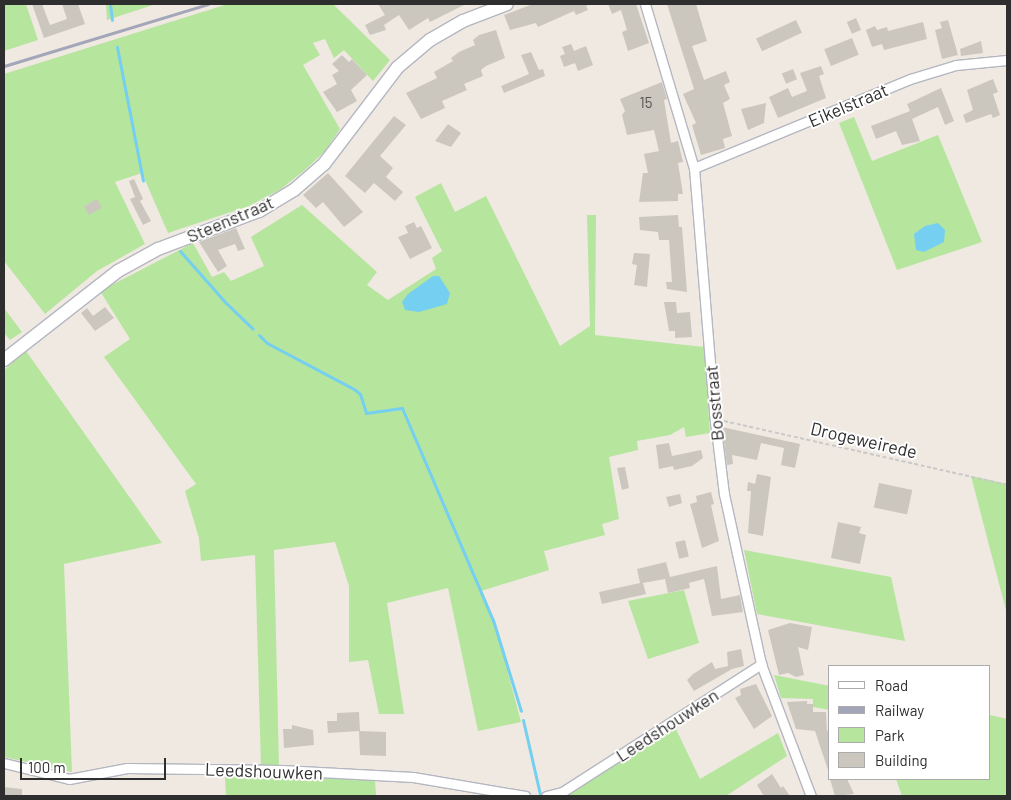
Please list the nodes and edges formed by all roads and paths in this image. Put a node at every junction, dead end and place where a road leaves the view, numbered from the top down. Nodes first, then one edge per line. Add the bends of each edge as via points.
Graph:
1 (507, 4) edge
2 (645, 4) edge
3 (1007, 60) edge
4 (694, 168) junction
5 (4, 360) edge
6 (714, 419) junction
7 (1007, 485) edge
8 (761, 664) junction
9 (4, 763) edge
10 (525, 796) edge
11 (546, 796) edge
12 (811, 796) edge

1 - 5 street, Steenstraat via 464,21 430,40 398,68 324,164 294,190 260,211 158,249 118,271
2 - 4 street, Bosstraat
3 - 4 street, Eikelstraat via 956,65 910,79
4 - 6 street, Bosstraat
6 - 7 path, Drogeweirede
6 - 8 street, Bosstraat via 724,494
8 - 11 street, Leedshouwken via 562,792
8 - 12 street, Bosstraat
9 - 10 street, Leedshouwken via 69,779 127,768 282,770 414,777

